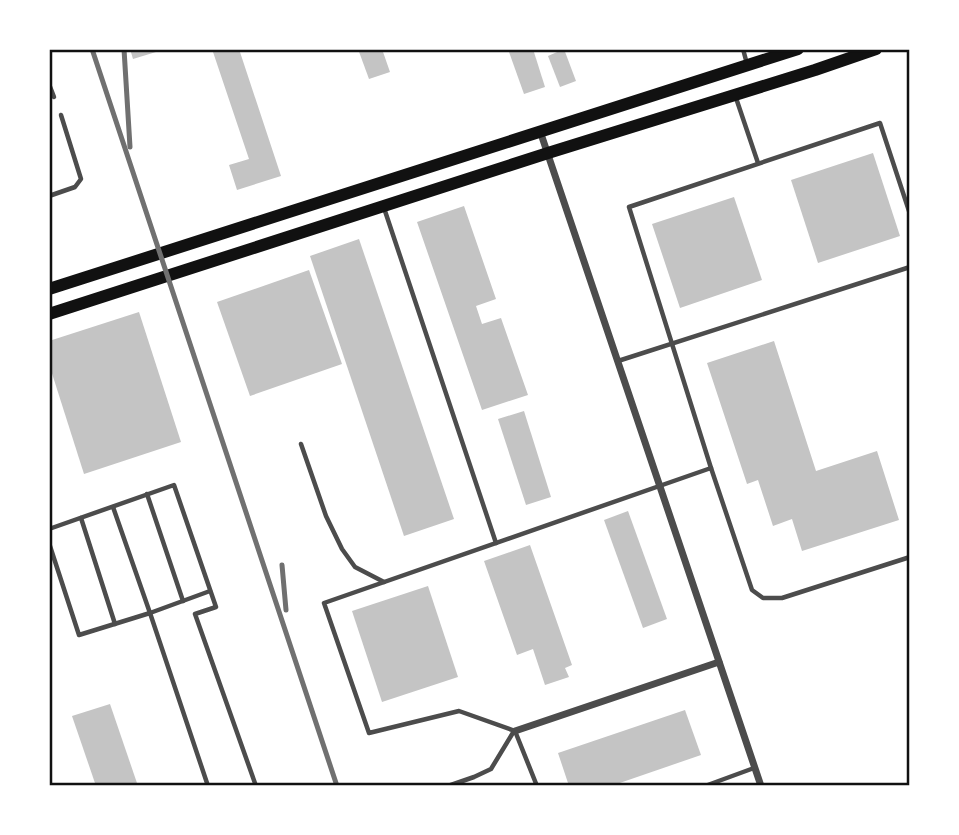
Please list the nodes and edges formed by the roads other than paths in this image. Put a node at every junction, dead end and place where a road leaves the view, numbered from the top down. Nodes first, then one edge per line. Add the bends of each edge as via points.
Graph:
1 (743, 49) edge
2 (798, 49) edge
3 (876, 49) edge
4 (748, 65) junction
5 (49, 84) edge
6 (735, 95) junction
7 (54, 97) dead end
8 (61, 115) dead end
9 (540, 131) junction
10 (548, 153) junction
11 (758, 164) junction
12 (49, 196) edge
13 (384, 206) junction
14 (910, 214) edge
15 (910, 267) edge
16 (49, 289) edge
17 (49, 314) edge
18 (671, 344) junction
19 (618, 361) junction
20 (300, 444) dead end
21 (711, 468) junction
22 (660, 485) junction
23 (147, 494) junction
24 (113, 507) junction
25 (81, 518) junction
26 (49, 530) edge
27 (496, 543) junction
28 (49, 544) edge
29 (910, 557) edge
30 (385, 582) junction
31 (210, 591) junction
32 (183, 601) junction
33 (150, 613) junction
34 (115, 624) junction
35 (719, 662) junction
36 (515, 731) junction
37 (755, 768) junction
38 (208, 786) edge
39 (256, 786) edge
40 (448, 786) edge
41 (537, 786) edge
42 (705, 786) edge
43 (761, 786) edge

1 - 4 lane
2 - 4 main road
3 - 6 main road
4 - 9 main road
5 - 7 lane
6 - 10 main road
6 - 11 lane
8 - 12 lane via 81,179 75,187
9 - 10 street
9 - 16 main road
10 - 13 main road
10 - 19 street
11 - 14 lane via 880,123
11 - 18 lane via 629,207
13 - 17 main road
13 - 27 lane
15 - 18 lane
18 - 19 lane
18 - 21 lane
19 - 22 street
20 - 30 lane via 342,549 355,567
21 - 22 lane
21 - 29 lane via 752,590 763,598 782,598
22 - 27 lane
22 - 35 street
23 - 24 lane
23 - 31 lane via 174,485
23 - 32 lane
24 - 25 lane
24 - 33 lane
25 - 26 lane
25 - 34 lane
27 - 30 lane
28 - 34 lane via 79,635
30 - 36 lane via 324,603 369,733 459,711
31 - 32 lane
31 - 39 lane via 216,607 195,614
32 - 33 lane
33 - 34 lane
33 - 38 lane
35 - 36 street
35 - 37 street
36 - 40 lane via 491,769
36 - 41 lane
37 - 42 lane
37 - 43 street

